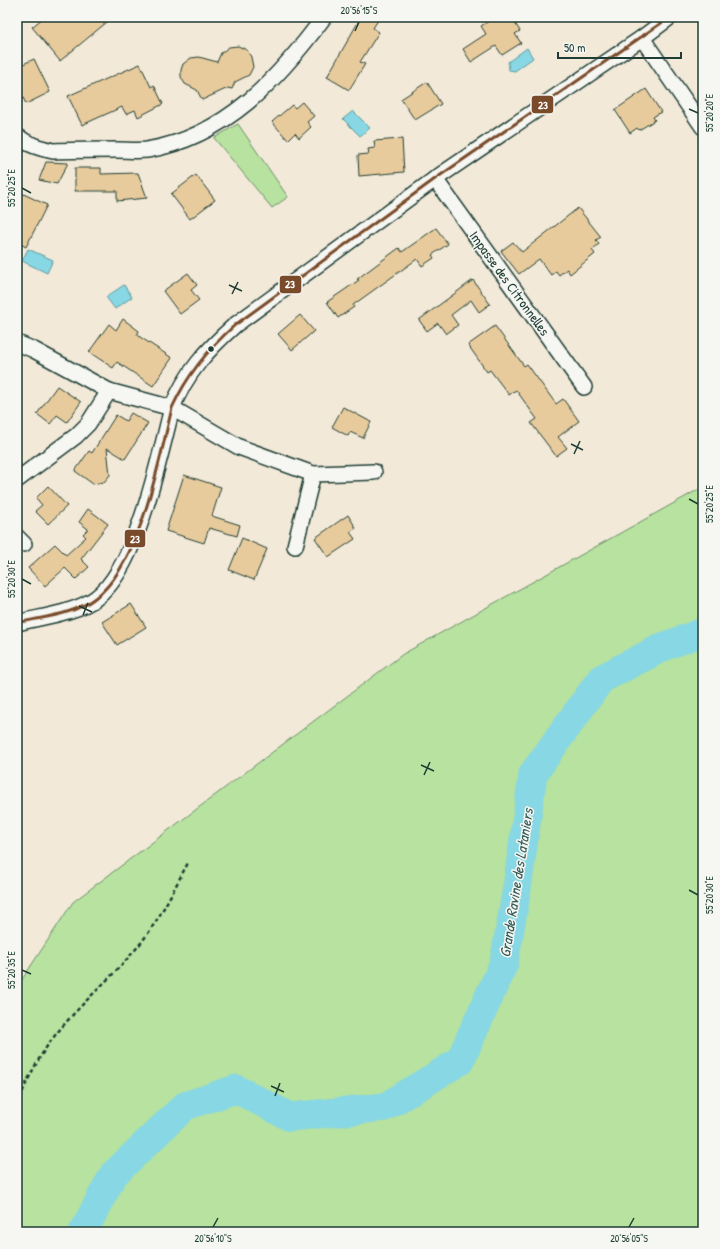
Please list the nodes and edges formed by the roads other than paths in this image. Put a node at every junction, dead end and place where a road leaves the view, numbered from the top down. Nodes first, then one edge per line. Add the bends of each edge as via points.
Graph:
1 (324, 17) edge
2 (670, 17) edge
3 (642, 38) junction
4 (703, 127) edge
5 (17, 136) edge
6 (435, 179) junction
7 (17, 343) edge
8 (584, 387) dead end
9 (109, 391) junction
10 (172, 408) junction
11 (374, 472) dead end
12 (313, 474) junction
13 (17, 480) edge
14 (295, 546) dead end
15 (17, 623) edge

1 - 5 street via 297,54 250,102 205,132 183,141 146,150 53,151 24,142
2 - 3 street
3 - 4 street
3 - 6 street
6 - 8 street, Impasse des Citronnelles
6 - 10 street via 235,325 210,348 189,375
7 - 9 street
9 - 10 street
9 - 13 street via 88,424 76,436
10 - 12 street via 239,447
10 - 15 street via 141,523 112,583 95,599 71,609
11 - 12 street
12 - 14 street

